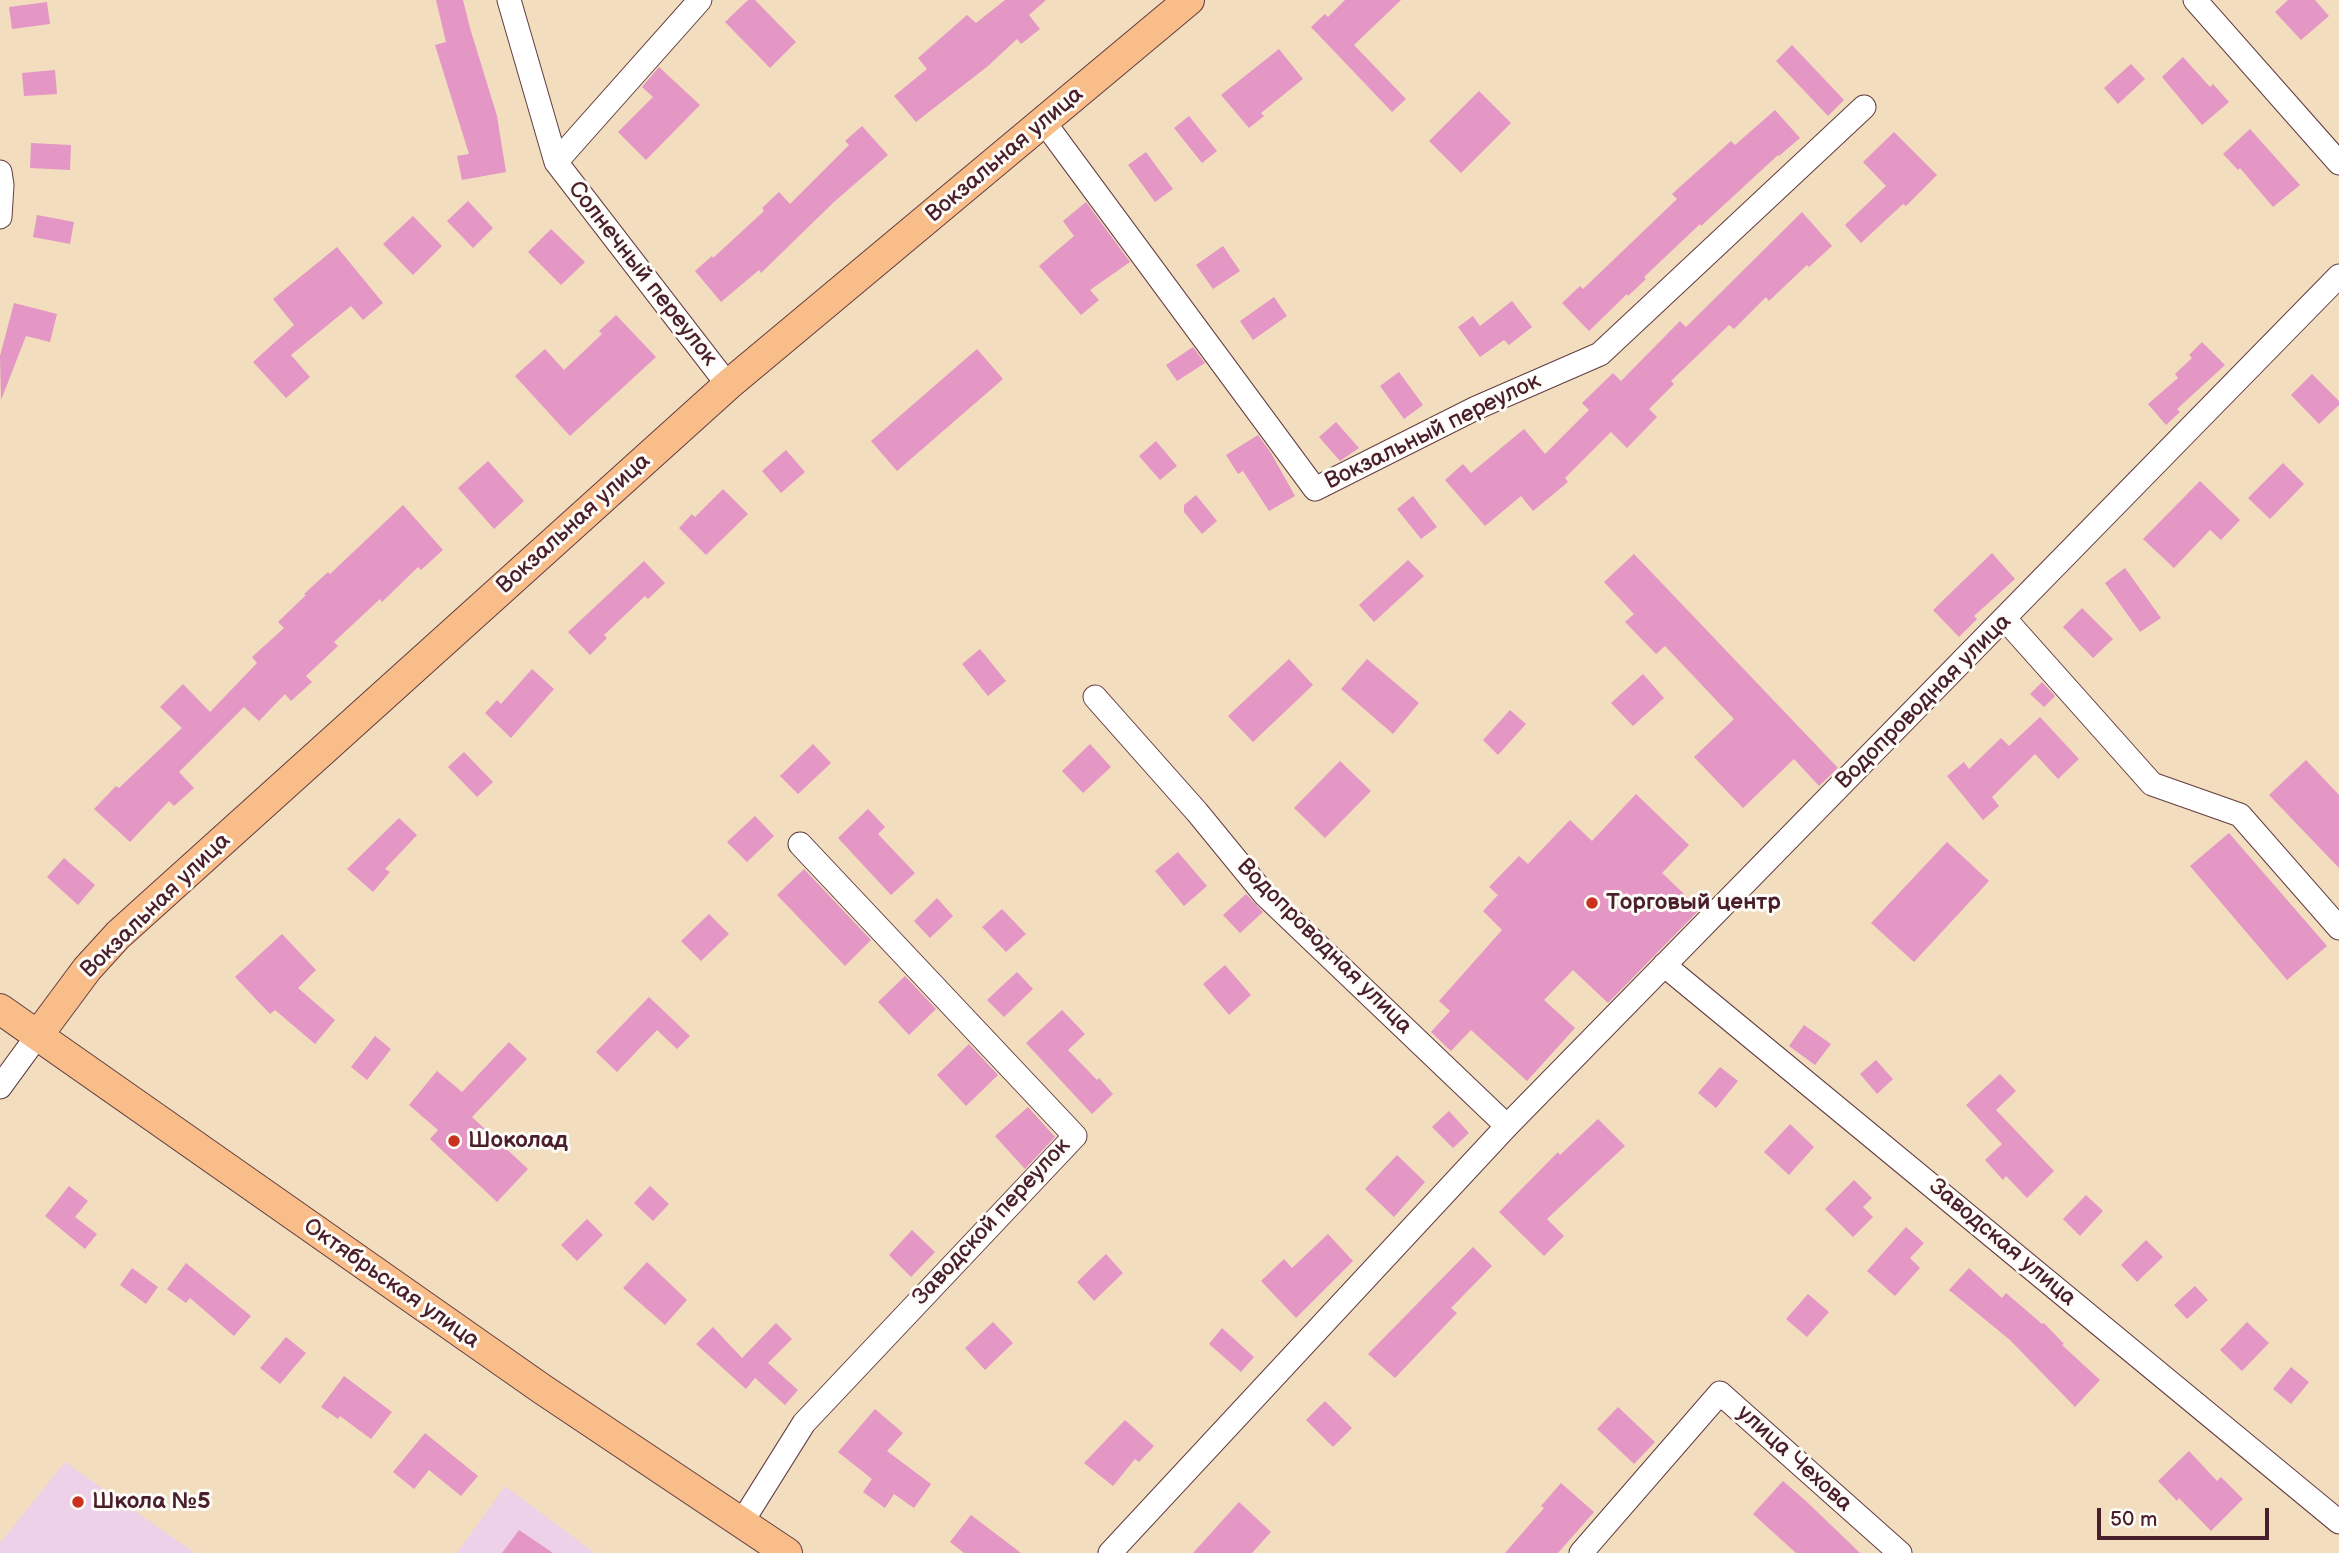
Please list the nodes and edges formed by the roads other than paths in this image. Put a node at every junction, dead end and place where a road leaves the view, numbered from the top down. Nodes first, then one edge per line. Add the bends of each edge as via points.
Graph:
1 (509, 0) edge
2 (1189, 0) edge
3 (2195, 0) edge
4 (698, 1) edge
5 (1864, 107) dead end
6 (1044, 122) junction
7 (556, 162) junction
8 (2339, 163) edge
9 (0, 172) edge
10 (0, 217) edge
11 (2339, 276) edge
12 (728, 385) junction
13 (2005, 619) junction
14 (1095, 696) dead end
15 (800, 844) dead end
16 (2339, 928) edge
17 (1664, 965) junction
18 (0, 1009) edge
19 (38, 1035) junction
20 (0, 1087) edge
21 (1507, 1126) junction
22 (742, 1521) junction
23 (2339, 1522) edge
24 (787, 1553) edge
25 (1110, 1553) edge
26 (1581, 1553) edge
27 (1900, 1553) edge

1 - 7 street, Солнечный переулок
2 - 6 main road, Вокзальная улица
3 - 8 street
4 - 7 street, Солнечный переулок
5 - 6 street, Вокзальный переулок via 1600,354 1476,408 1315,489
6 - 12 main road, Вокзальная улица
7 - 12 street, Солнечный переулок
9 - 10 street
11 - 13 street, Водопроводная улица
12 - 19 main road, Вокзальная улица via 118,935
13 - 16 street via 2152,784 2240,815
13 - 17 street, Водопроводная улица
14 - 21 street, Водопроводная улица via 1265,895
15 - 22 street, Заводской переулок via 1075,1136 804,1423
17 - 21 street, Водопроводная улица
17 - 23 street, Заводская улица
18 - 19 main road, Октябрьская улица
19 - 20 street, Вокзальная улица
19 - 22 main road, Октябрьская улица via 542,1389
21 - 25 street, Водопроводная улица
22 - 24 main road, Октябрьская улица
26 - 27 street, улица Чехова via 1720,1394

